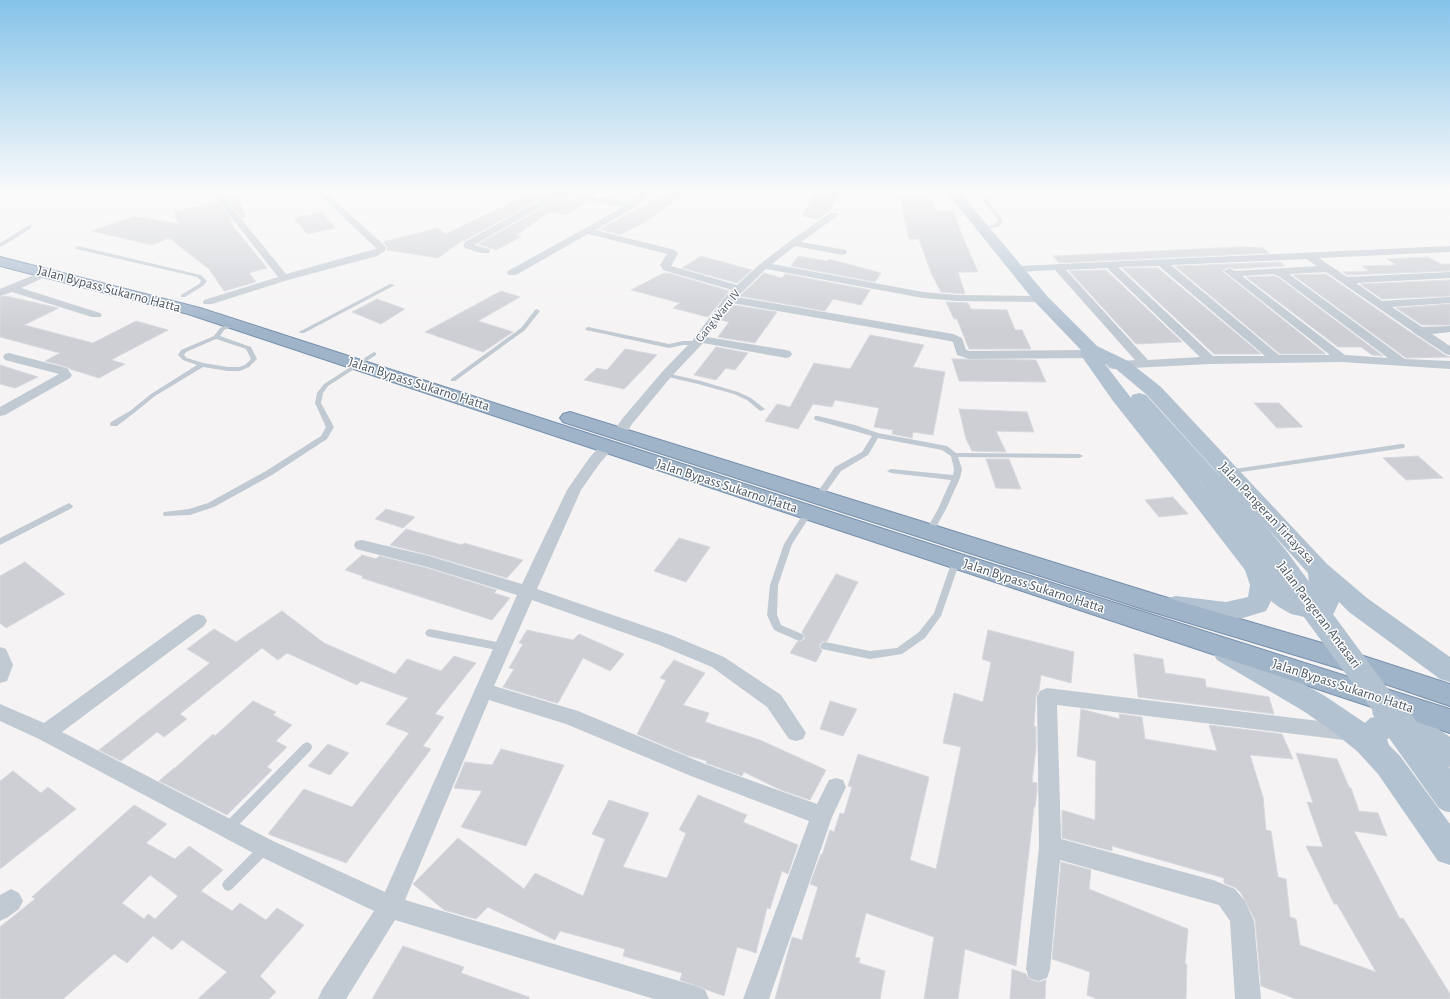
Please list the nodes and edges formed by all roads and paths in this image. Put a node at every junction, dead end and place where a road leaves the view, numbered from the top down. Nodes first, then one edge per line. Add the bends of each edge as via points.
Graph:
1 (20, 237) edge
2 (251, 237) edge
3 (370, 237) edge
4 (481, 237) edge
5 (577, 237) edge
6 (609, 237) edge
7 (802, 237) edge
8 (991, 237) edge
9 (793, 243) junction
10 (78, 248) dead end
11 (1450, 249) edge
12 (485, 251) dead end
13 (842, 252) dead end
14 (1309, 256) junction
15 (1, 257) edge
16 (1216, 261) junction
17 (1162, 263) junction
18 (1110, 265) junction
19 (764, 266) junction
20 (1058, 267) junction
21 (1018, 269) junction
22 (1328, 269) junction
23 (1275, 271) junction
24 (46, 272) junction
25 (512, 273) dead end
26 (1233, 274) junction
27 (1450, 276) edge
28 (284, 278) junction
29 (1344, 280) junction
30 (392, 285) dead end
31 (10, 288) junction
32 (740, 289) junction
33 (0, 293) edge
34 (183, 296) junction
35 (729, 299) junction
36 (1041, 299) junction
37 (1450, 300) edge
38 (208, 302) junction
39 (1379, 304) junction
40 (537, 311) dead end
41 (96, 315) dead end
42 (234, 324) junction
43 (588, 329) dead end
44 (1450, 329) edge
45 (1418, 331) junction
46 (302, 332) junction
47 (216, 337) junction
48 (698, 341) junction
49 (332, 348) junction
50 (1091, 351) junction
51 (1450, 351) edge
52 (786, 354) dead end
53 (3, 358) edge
54 (1342, 358) junction
55 (367, 359) junction
56 (1276, 359) junction
57 (1210, 360) junction
58 (1144, 363) junction
59 (1403, 363) junction
60 (202, 365) junction
61 (1117, 365) junction
62 (1450, 365) edge
63 (666, 375) junction
64 (453, 380) junction
65 (1142, 402) junction
66 (761, 409) dead end
67 (0, 412) edge
68 (818, 418) dead end
69 (114, 424) dead end
70 (876, 435) junction
71 (613, 440) junction
72 (1401, 446) dead end
73 (954, 455) junction
74 (1079, 456) dead end
75 (891, 471) dead end
76 (1219, 475) junction
77 (956, 478) junction
78 (813, 505) junction
79 (69, 506) dead end
80 (167, 514) dead end
81 (929, 532) junction
82 (0, 542) edge
83 (362, 545) dead end
84 (956, 561) junction
85 (1256, 568) junction
86 (1319, 570) junction
87 (527, 592) junction
88 (1154, 603) junction
89 (198, 620) dead end
90 (430, 633) dead end
91 (799, 637) dead end
92 (1208, 643) junction
93 (825, 646) dead end
94 (502, 647) junction
95 (0, 654) edge
96 (1450, 671) edge
97 (0, 676) edge
98 (484, 691) junction
99 (1450, 695) edge
100 (0, 712) edge
101 (1450, 720) edge
102 (46, 733) junction
103 (796, 733) dead end
104 (1367, 742) junction
105 (307, 748) dead end
106 (1450, 754) edge
107 (836, 787) dead end
108 (1450, 796) edge
109 (822, 816) junction
110 (227, 829) junction
111 (1050, 847) junction
112 (265, 848) junction
113 (1450, 850) edge
114 (228, 886) dead end
115 (390, 907) junction
116 (1038, 969) dead end
117 (331, 999) edge
118 (696, 999) edge
119 (756, 999) edge
120 (1248, 999) edge

1 - 15 lane
2 - 28 street
3 - 28 street via 381,247 380,251
4 - 12 street via 468,246
5 - 25 street
6 - 32 street via 670,252 673,254 665,265 667,268
7 - 9 street, Gang Waru IV
8 - 21 main road, Jalan Pangeran Tirtayasa
9 - 13 street
9 - 19 street, Gang Waru IV
10 - 34 lane via 199,276 204,281
11 - 14 street
14 - 16 street
14 - 22 street
15 - 24 highway, Jalan Bypass Sukarno Hatta
15 - 34 highway, Jalan Bypass Sukarno Hatta
16 - 17 street
16 - 26 street
17 - 18 street
17 - 56 street
18 - 20 street
18 - 57 street
19 - 32 street, Gang Waru IV
19 - 36 street via 923,295
20 - 21 street
20 - 58 street
21 - 36 main road, Jalan Pangeran Tirtayasa
22 - 23 street
22 - 29 street
23 - 26 street
23 - 59 street via 1284,275
24 - 31 street
24 - 42 highway, Jalan Bypass Sukarno Hatta
26 - 54 street
27 - 29 street
28 - 38 street
29 - 39 street
30 - 46 lane
31 - 33 street
31 - 41 street
32 - 35 street, Gang Waru IV
34 - 38 highway, Jalan Bypass Sukarno Hatta
35 - 48 street, Gang Waru IV
35 - 50 street via 953,338 958,340 961,352 969,356
36 - 50 main road, Jalan Pangeran Tirtayasa
37 - 39 street
38 - 46 highway, Jalan Bypass Sukarno Hatta
39 - 45 street
40 - 64 lane via 523,329
42 - 47 lane via 222,329
42 - 49 highway, Jalan Bypass Sukarno Hatta
43 - 48 lane via 669,346
44 - 45 street
45 - 51 street
46 - 49 highway, Jalan Bypass Sukarno Hatta
47 - 60 lane via 183,351 181,355 185,360
47 - 60 lane via 249,348 254,359 240,369
48 - 52 street
48 - 63 street, Gang Waru IV
49 - 55 highway, Jalan Bypass Sukarno Hatta
50 - 61 main road, Jalan Pangeran Tirtayasa
50 - 65 main road, Jalan Pangeran Tirtayasa via 1128,393
50 - 85 main road, Jalan Pangeran Tirtayasa via 1120,397
53 - 67 street via 63,371 66,375
54 - 56 street
54 - 59 street
55 - 64 highway, Jalan Bypass Sukarno Hatta
55 - 71 highway, Jalan Bypass Sukarno Hatta
55 - 80 lane via 326,385 320,393 318,403 330,427 324,437 269,473 211,505 190,512
56 - 57 street
57 - 58 street
58 - 61 street
59 - 62 street
60 - 69 lane via 153,395
61 - 65 main road, Jalan Pangeran Tirtayasa via 1141,393
61 - 76 main road, Jalan Pangeran Tirtayasa via 1154,391
63 - 66 lane via 736,393
63 - 71 street, Gang Waru IV
64 - 71 highway, Jalan Bypass Sukarno Hatta
65 - 76 main road, Jalan Pangeran Tirtayasa
68 - 70 lane
70 - 73 lane via 944,448
70 - 78 lane via 865,453 838,470
71 - 78 highway, Jalan Bypass Sukarno Hatta
71 - 87 street, Gang Waru IV via 574,490
72 - 76 lane
73 - 74 lane
73 - 77 lane via 958,469
75 - 77 lane
76 - 86 main road, Jalan Pangeran Tirtayasa
76 - 108 main road, Jalan Pangeran Antasari, bridge via 1276,558
77 - 81 lane
78 - 81 highway, Jalan Bypass Sukarno Hatta
78 - 84 highway, Jalan Bypass Sukarno Hatta
78 - 91 lane via 788,544 774,585 772,615 777,627
79 - 82 lane
81 - 88 highway, Jalan Bypass Sukarno Hatta
83 - 87 street via 429,562
84 - 92 highway, Jalan Bypass Sukarno Hatta
84 - 93 lane via 938,614 922,635 899,651 870,655
85 - 86 main road via 1282,597 1300,607 1314,610 1325,606 1328,599
85 - 88 main road, Jalan Pangeran Tirtayasa via 1263,592 1252,607 1226,611
86 - 96 main road, Jalan Pangeran Tirtayasa via 1358,605
87 - 94 street, Gang Waru IV
87 - 103 street via 665,640 718,662 774,701
88 - 99 highway, Jalan Bypass Sukarno Hatta via 1339,658
89 - 102 street
90 - 94 lane
92 - 101 highway, Jalan Bypass Sukarno Hatta
92 - 104 main road via 1315,704
94 - 98 street, Gang Waru IV
95 - 97 street via 4,665
98 - 109 street via 571,717 698,770
98 - 115 street, Gang Waru IV
100 - 102 street
102 - 110 street
104 - 106 main road via 1380,727 1392,726 1415,730
104 - 111 street via 1047,696
104 - 113 main road via 1395,773
105 - 110 lane
107 - 109 street
109 - 119 street
110 - 112 street
111 - 116 street
111 - 120 street via 1213,891 1227,898 1237,909 1242,921
112 - 114 lane
112 - 115 street
115 - 117 street, Gang Waru IV
115 - 118 street

